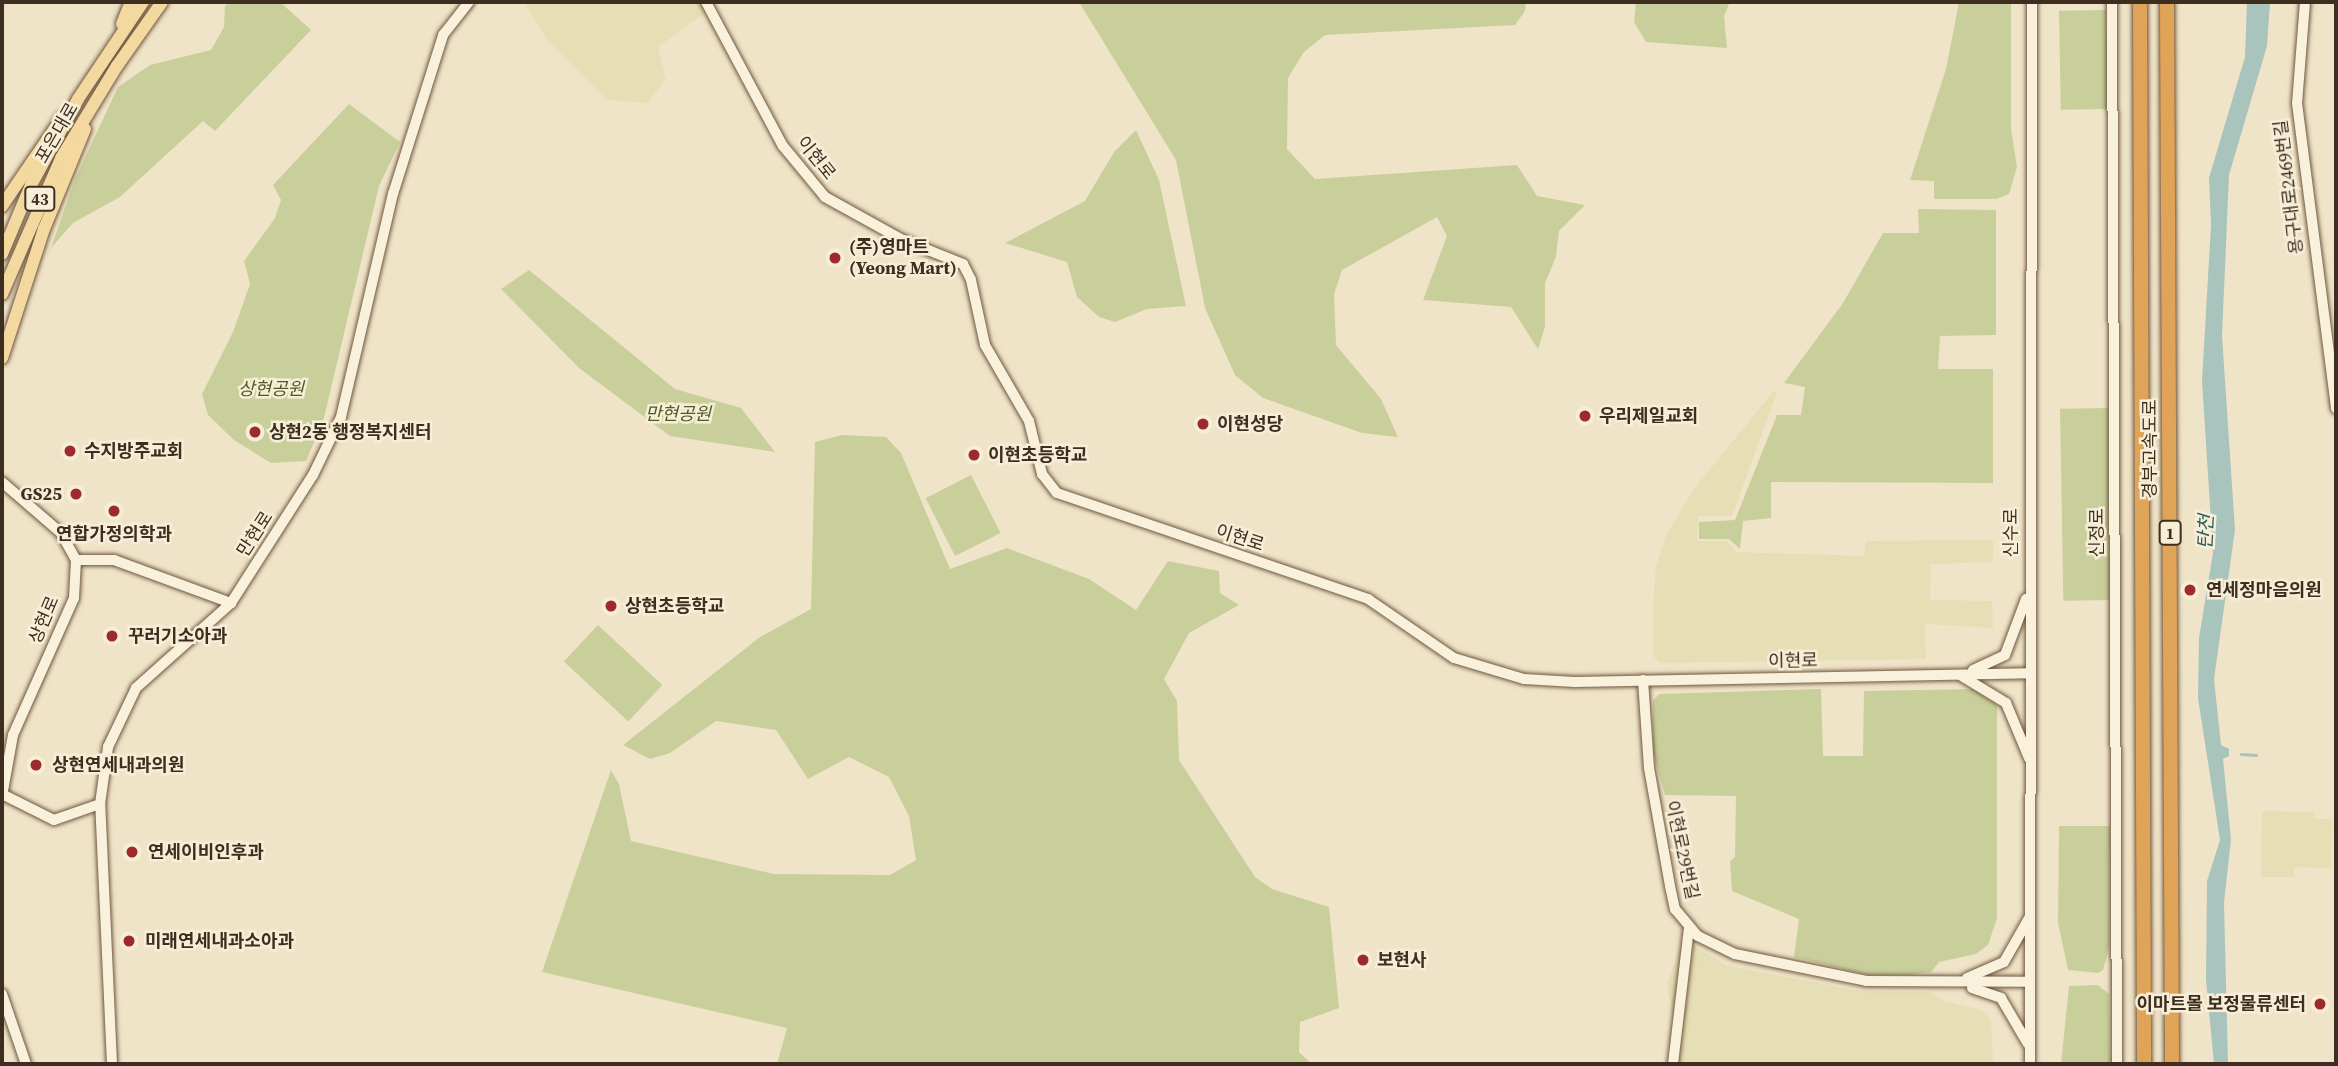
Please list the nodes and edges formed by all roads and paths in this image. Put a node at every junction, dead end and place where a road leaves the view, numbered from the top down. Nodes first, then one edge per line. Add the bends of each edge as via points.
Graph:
1 (131, 2) edge
2 (143, 2) edge
3 (162, 2) edge
4 (469, 2) edge
5 (706, 2) edge
6 (2032, 2) edge
7 (2112, 2) edge
8 (2140, 2) edge
9 (2167, 2) edge
10 (2305, 2) edge
11 (117, 39) junction
12 (78, 99) junction
13 (91, 110) junction
14 (2, 206) edge
15 (2, 254) edge
16 (2, 294) edge
17 (2, 358) edge
18 (2336, 409) edge
19 (2, 482) edge
20 (76, 560) junction
21 (2028, 593) junction
22 (231, 603) junction
23 (2030, 673) junction
24 (1958, 674) junction
25 (1643, 680) junction
26 (2030, 761) junction
27 (2, 795) edge
28 (100, 804) junction
29 (2030, 915) junction
30 (1689, 928) junction
31 (2030, 982) junction
32 (1931, 983) junction
33 (2, 994) edge
34 (2030, 1048) junction
35 (26, 1064) edge
36 (112, 1064) edge
37 (1673, 1064) edge
38 (2030, 1064) edge
39 (2117, 1064) edge
40 (2144, 1064) edge
41 (2172, 1064) edge

1 - 11 main road
2 - 11 main road, 포은대로 / 43
3 - 13 main road, 포은대로 / 43
4 - 22 street, 만현로 via 443,35 393,194 341,417 313,475
5 - 25 street, 이현로 via 783,146 825,197 903,240 963,264 971,280 985,345 1030,421 1042,474 1057,494 1368,599 1444,652 1481,668 1547,681
6 - 21 street, 신수로
7 - 39 street, 신정로
8 - 40 highway, 경부고속도로 / 1
9 - 41 highway, 경부고속도로 / 1
10 - 18 street, 용구대로2469번길 via 2297,103
11 - 12 main road, 포은대로 / 43
12 - 14 main road via 38,147
12 - 15 main road, 포은대로 / 43 via 31,185
13 - 16 main road, 포은대로 / 43 via 38,204
13 - 17 main road
19 - 20 street via 61,533
20 - 22 street via 114,560
20 - 27 street, 상현로 via 74,598 13,735
21 - 23 street, 신수로
21 - 24 street via 2005,655
22 - 28 street, 만현로 via 136,688 108,747
23 - 24 street, 이현로
23 - 26 street, 신수로
24 - 25 street, 이현로
24 - 26 street via 2006,703
25 - 30 street, 이현로29번길 via 1655,811 1672,900
26 - 29 street, 신수로
27 - 28 street via 54,820
28 - 36 street, 만현로
29 - 31 street, 신수로
29 - 32 street via 1999,967
30 - 32 street via 1735,954 1866,981
30 - 37 street
31 - 32 street
31 - 34 street, 신수로
32 - 34 street via 1975,988 2001,998
33 - 35 street
34 - 38 street, 신수로

